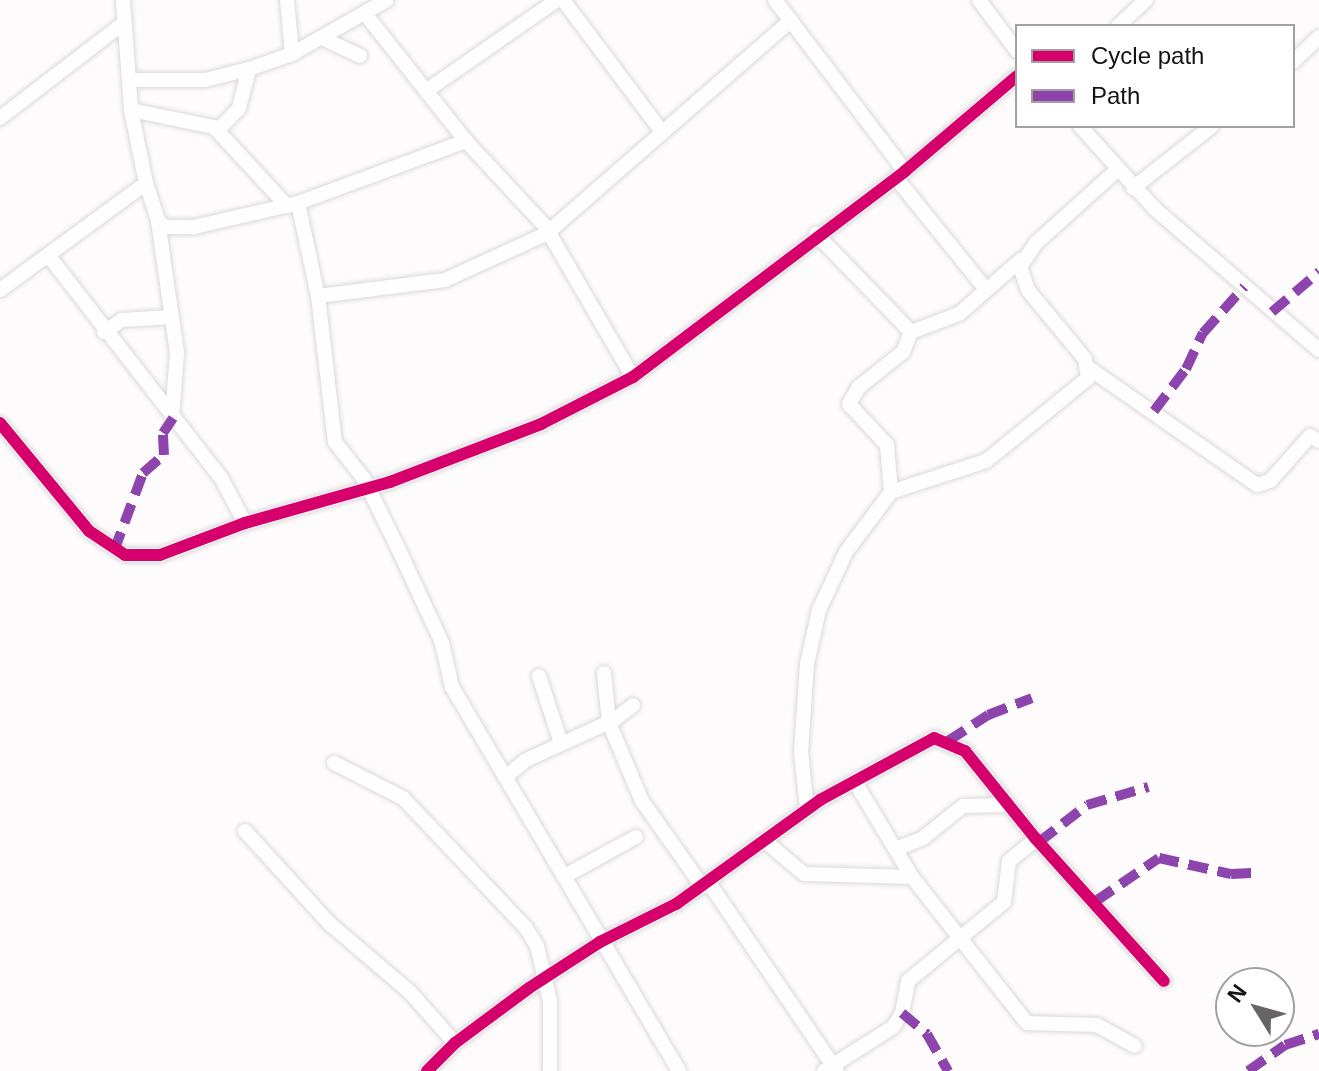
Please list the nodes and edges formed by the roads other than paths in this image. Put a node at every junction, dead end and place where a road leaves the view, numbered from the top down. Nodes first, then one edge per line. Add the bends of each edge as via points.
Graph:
1 (123, 0) edge
2 (287, 0) edge
3 (387, 0) edge
4 (557, 0) edge
5 (563, 0) edge
6 (775, 0) edge
7 (979, 0) edge
8 (1146, 0) edge
9 (366, 15) junction
10 (791, 20) junction
11 (124, 23) junction
12 (1120, 24) edge
13 (1319, 37) edge
14 (322, 38) junction
15 (99, 43) junction
16 (1015, 48) edge
17 (126, 50) junction
18 (292, 54) junction
19 (360, 56) dead end
20 (1295, 60) edge
21 (249, 69) junction
22 (1015, 78) edge
23 (133, 80) junction
24 (426, 91) junction
25 (131, 110) junction
26 (0, 118) edge
27 (1082, 128) edge
28 (1209, 128) edge
29 (660, 129) junction
30 (218, 130) junction
31 (466, 141) junction
32 (1117, 170) junction
33 (900, 174) junction
34 (146, 183) junction
35 (1133, 188) junction
36 (292, 204) junction
37 (158, 221) junction
38 (546, 234) junction
39 (816, 234) junction
40 (48, 255) junction
41 (1021, 260) junction
42 (984, 287) junction
43 (0, 290) edge
44 (318, 296) junction
45 (172, 317) junction
46 (104, 332) junction
47 (911, 332) junction
48 (1319, 350) edge
49 (1090, 369) junction
50 (633, 377) junction
51 (172, 417) junction
52 (0, 423) edge
53 (1319, 441) edge
54 (366, 489) junction
55 (891, 492) junction
56 (245, 523) junction
57 (604, 673) dead end
58 (539, 676) dead end
59 (633, 705) dead end
60 (609, 723) junction
61 (561, 743) junction
62 (334, 763) dead end
63 (507, 776) junction
64 (855, 782) junction
65 (1009, 805) junction
66 (807, 810) junction
67 (245, 831) dead end
68 (636, 837) dead end
69 (1036, 839) junction
70 (765, 841) junction
71 (896, 849) junction
72 (565, 876) junction
73 (912, 877) junction
74 (706, 885) junction
75 (959, 936) junction
76 (600, 942) junction
77 (545, 978) junction
78 (1164, 981) dead end
79 (455, 1043) junction
80 (1135, 1046) dead end
81 (831, 1069) edge
82 (427, 1071) edge
83 (550, 1071) edge
84 (679, 1071) edge

1 - 11 street
2 - 18 street
3 - 9 street
4 - 24 street
5 - 29 street
6 - 10 street
7 - 16 street
8 - 12 street
9 - 14 street
9 - 24 street
10 - 29 street
10 - 33 street
11 - 15 street
11 - 17 street
13 - 20 street
14 - 18 street
14 - 19 street
15 - 17 street
15 - 26 street
17 - 23 street
18 - 21 street
21 - 23 street via 205,80
21 - 30 street via 239,108
22 - 33 street
23 - 25 street
24 - 31 street
25 - 30 street
25 - 34 street
27 - 32 street
28 - 35 street
29 - 38 street
30 - 36 street
31 - 36 street
31 - 38 street via 504,178
32 - 35 street
32 - 41 street
33 - 39 street
33 - 42 street
34 - 37 street
34 - 40 street
35 - 48 street
36 - 37 street via 194,227 165,227
36 - 44 street
37 - 45 street
38 - 44 street via 445,280
38 - 50 street
39 - 47 street
39 - 50 street
40 - 43 street
40 - 46 street
41 - 42 street
41 - 49 street via 1020,274 1028,290
42 - 47 street via 959,314
44 - 54 street via 331,382 331,432
45 - 46 street via 122,320
45 - 51 street via 178,377
46 - 51 street
47 - 55 street via 903,352 859,387 849,404 887,445
49 - 53 street via 1257,485 1270,481 1310,436
49 - 55 street via 1079,389 986,461
50 - 54 street via 541,424
51 - 56 street via 221,478
52 - 56 street via 89,531 114,551 160,555
54 - 56 street
54 - 63 street via 442,643 452,687
55 - 66 street via 846,552 813,633 801,752
57 - 60 street
58 - 61 street
59 - 60 street
60 - 61 street
60 - 74 street via 642,801
61 - 63 street
62 - 77 street via 403,798 526,928
63 - 72 street
64 - 65 street via 903,750 934,738 965,751
64 - 66 street
64 - 71 street
65 - 69 street
65 - 71 street via 963,806 923,838
66 - 70 street
67 - 79 street via 330,924 410,992
68 - 72 street
69 - 75 street via 1007,864 1004,902
69 - 78 street
70 - 73 street via 804,874
70 - 74 street
71 - 73 street
72 - 76 street
73 - 75 street
74 - 76 street
74 - 81 street
75 - 80 street via 1027,1023 1097,1025
75 - 81 street via 908,981 902,1013 893,1027
76 - 77 street
76 - 84 street
77 - 79 street
77 - 83 street
79 - 82 street

